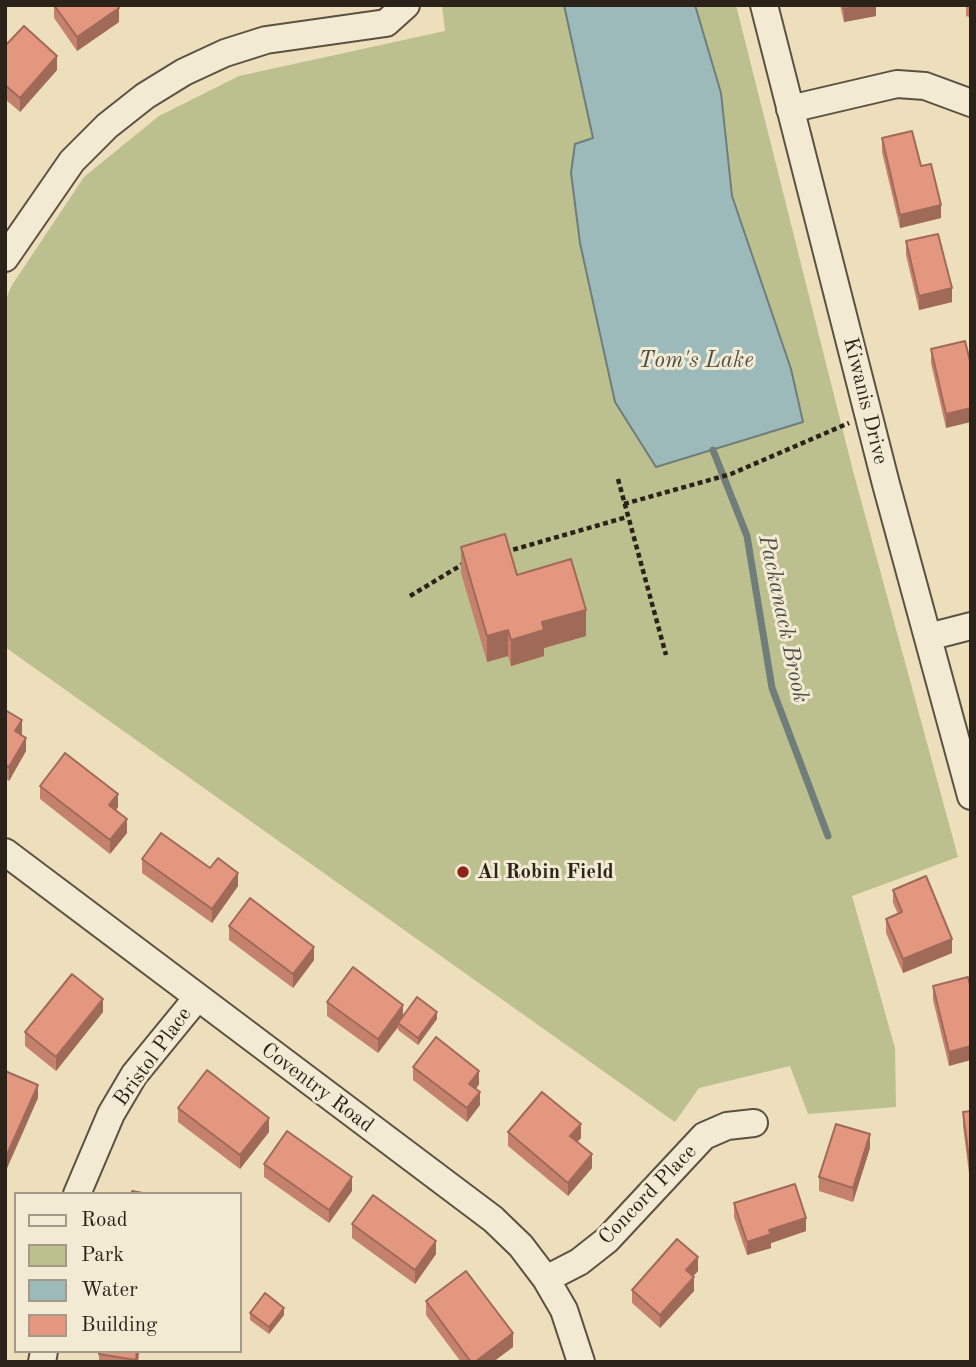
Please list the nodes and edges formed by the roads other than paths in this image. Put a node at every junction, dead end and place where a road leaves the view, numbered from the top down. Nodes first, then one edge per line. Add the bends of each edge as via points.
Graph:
1 (406, 5) edge
2 (764, 5) edge
3 (971, 103) edge
4 (790, 108) junction
5 (5, 258) edge
6 (971, 626) edge
7 (928, 637) junction
8 (971, 796) edge
9 (5, 852) edge
10 (197, 998) junction
11 (754, 1124) dead end
12 (78, 1192) edge
13 (546, 1279) junction
14 (581, 1362) edge

1 - 5 street via 386,23 266,40 225,53 145,96 72,161
2 - 4 street, Kiwanis Drive
3 - 4 street via 925,86 897,84
4 - 7 street, Kiwanis Drive
6 - 7 street
7 - 8 street, Kiwanis Drive
9 - 10 street, Coventry Road
10 - 12 street, Bristol Place via 134,1075 111,1114
10 - 13 street, Coventry Road via 493,1219
11 - 13 street, Concord Place via 727,1126 704,1136 607,1240
13 - 14 street, Coventry Road via 564,1310

